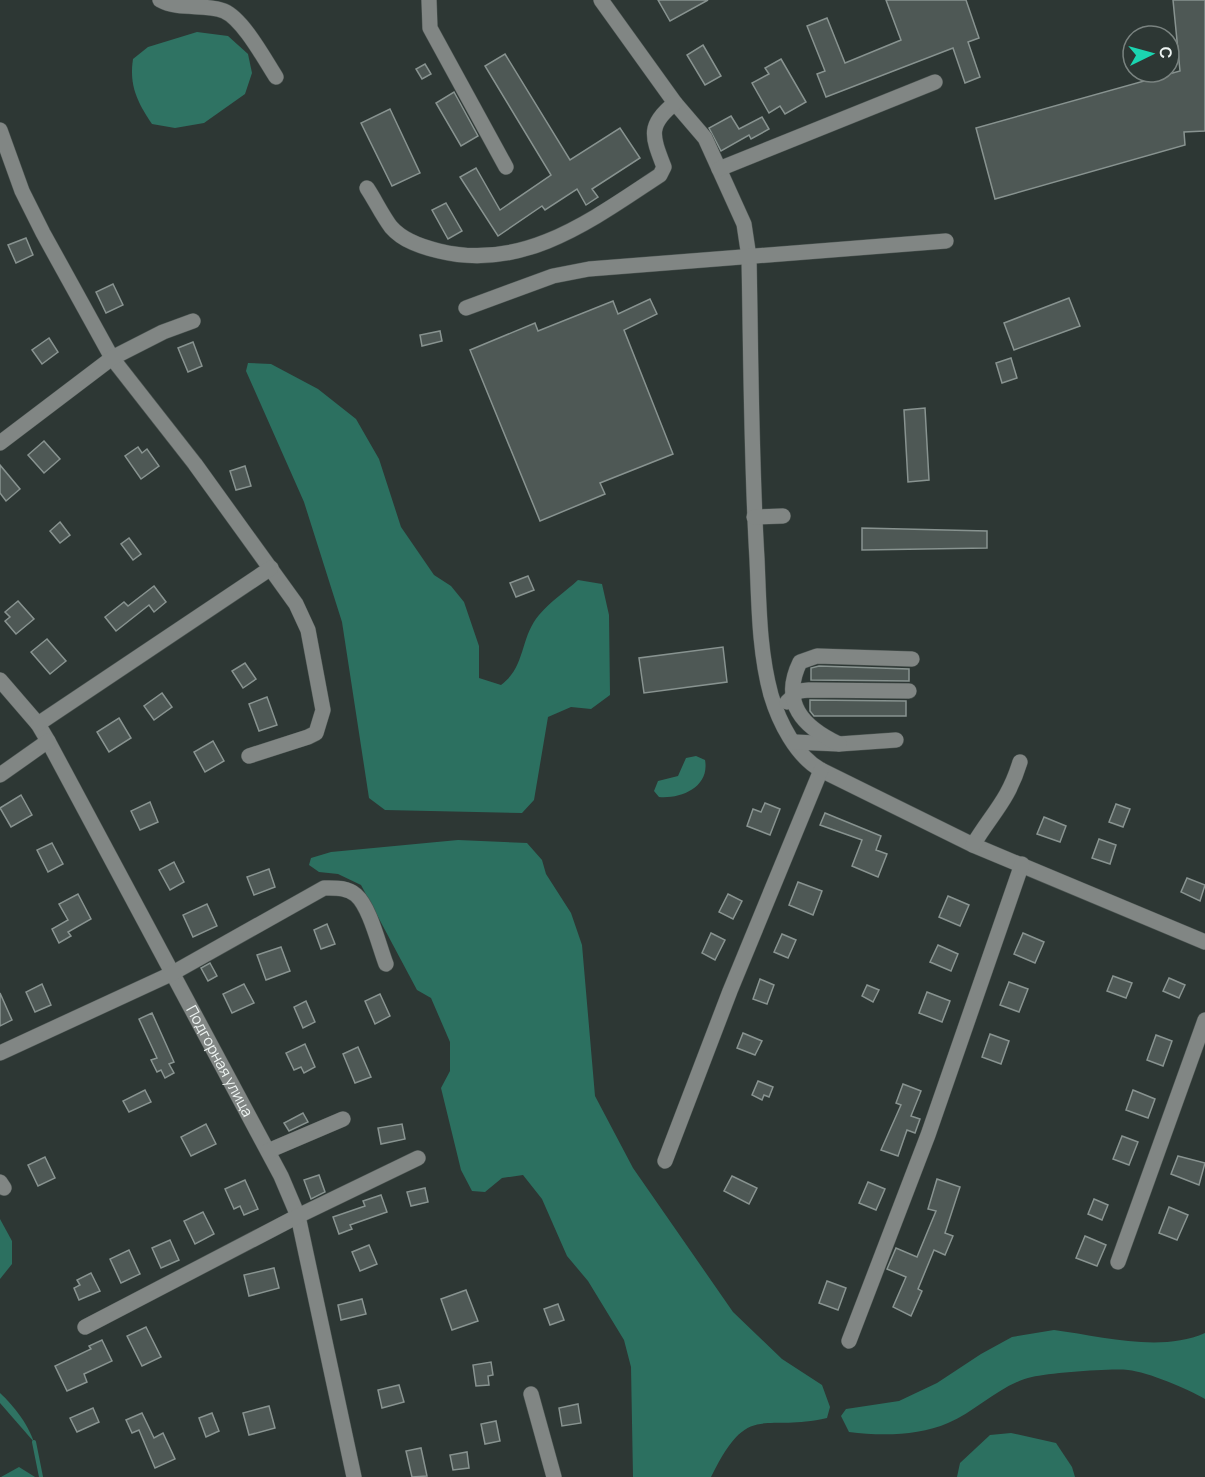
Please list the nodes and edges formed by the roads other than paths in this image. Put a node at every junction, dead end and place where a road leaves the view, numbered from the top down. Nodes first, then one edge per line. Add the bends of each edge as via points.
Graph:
1 (160, 0) edge
2 (429, 0) edge
3 (601, 0) edge
4 (276, 77) dead end
5 (935, 82) dead end
6 (675, 103) junction
7 (0, 130) edge
8 (506, 167) dead end
9 (719, 169) junction
10 (367, 188) dead end
11 (946, 241) dead end
12 (749, 258) junction
13 (466, 308) dead end
14 (193, 321) dead end
15 (112, 358) junction
16 (0, 443) edge
17 (783, 516) dead end
18 (754, 517) junction
19 (271, 568) junction
20 (912, 659) dead end
21 (0, 680) edge
22 (909, 691) dead end
23 (792, 696) junction
24 (777, 711) junction
25 (38, 724) junction
26 (896, 740) dead end
27 (48, 741) junction
28 (794, 742) junction
29 (839, 744) junction
30 (249, 756) dead end
31 (1020, 762) dead end
32 (816, 767) junction
33 (0, 775) edge
34 (973, 845) junction
35 (1022, 864) junction
36 (1205, 942) edge
37 (386, 964) dead end
38 (171, 974) junction
39 (1205, 1020) edge
40 (0, 1053) edge
41 (342, 1119) dead end
42 (267, 1151) junction
43 (418, 1158) dead end
44 (665, 1161) dead end
45 (298, 1216) junction
46 (1118, 1262) dead end
47 (85, 1327) dead end
48 (849, 1341) dead end
49 (531, 1394) dead end
50 (354, 1477) edge
51 (554, 1477) edge

1 - 4 street via 186,8 225,12 243,28
2 - 8 street via 430,28
3 - 6 street
5 - 9 street
6 - 9 street via 705,138
6 - 10 street via 658,116 653,134 664,167 660,174 550,242 497,255 463,257 417,246 392,228
7 - 15 street via 22,191
9 - 12 street via 744,224
11 - 12 street
12 - 13 street via 589,269 553,276
12 - 18 street
14 - 15 street
15 - 16 street
15 - 19 street
17 - 18 street
18 - 24 street via 762,652
19 - 25 street
19 - 30 street via 296,604 308,630 323,710 316,734
20 - 23 street via 805,659 795,672
21 - 25 street, Подгорная улица
22 - 23 street via 809,690
23 - 24 street
23 - 29 street via 795,707 815,733
24 - 28 street
25 - 27 street, Подгорная улица
26 - 29 street
27 - 33 street
27 - 38 street, Подгорная улица
28 - 29 street
28 - 32 street
29 - 32 street
31 - 34 street via 1001,807
32 - 34 street
32 - 44 street
34 - 35 street
35 - 36 street
35 - 48 street via 928,1135
37 - 38 street via 368,915 356,895 341,888 324,888
38 - 40 street
38 - 42 street, Подгорная улица
39 - 46 street
41 - 42 street
42 - 45 street, Подгорная улица
43 - 45 street
45 - 47 street
45 - 50 street, Подгорная улица
49 - 51 street

